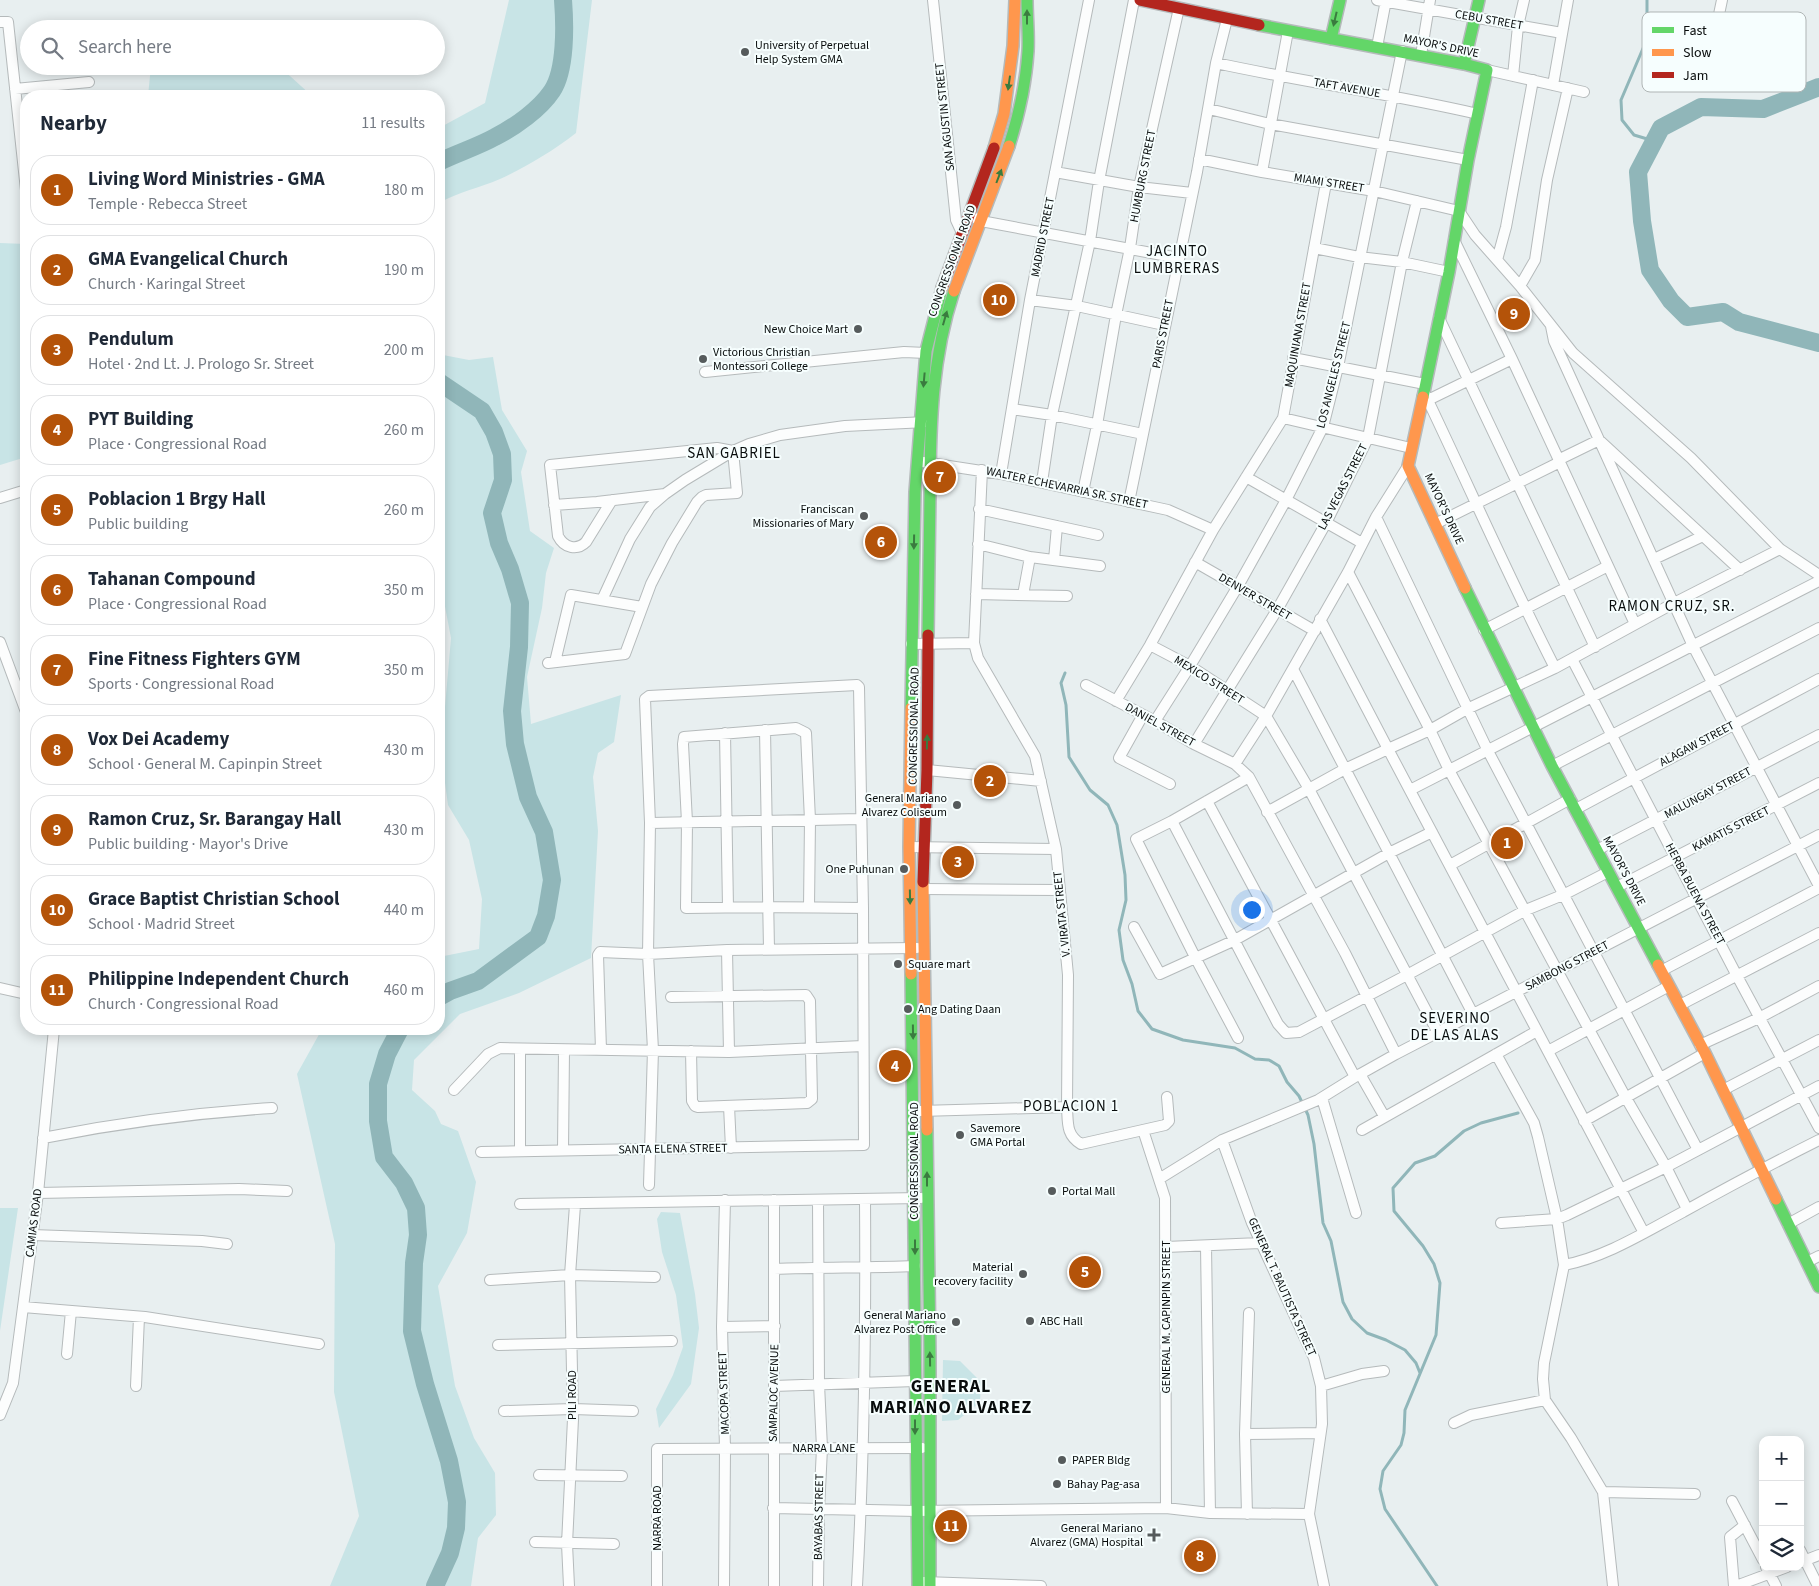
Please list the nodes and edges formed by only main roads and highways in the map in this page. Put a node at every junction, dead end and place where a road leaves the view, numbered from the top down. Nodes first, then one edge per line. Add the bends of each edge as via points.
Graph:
1 (1014, 0) edge
2 (1027, 0) edge
3 (1140, 0) edge
4 (1340, 0) edge
5 (1479, 0) edge
6 (1160, 2) edge
7 (1331, 39) junction
8 (1464, 64) junction
9 (926, 422) junction
10 (1819, 1287) edge
11 (915, 1307) junction
12 (929, 1307) junction
13 (924, 1584) edge

1 -> 9 main road, CONGRESSIONAL ROAD via 1013,46 1004,114 991,158 941,290 926,353
9 -> 2 main road, CONGRESSIONAL ROAD via 943,325 1004,163 1016,120 1028,50
3 - 6 main road, MAYOR'S DRIVE
4 -> 7 main road
5 - 8 main road
6 - 7 main road, MAYOR'S DRIVE via 1226,19
7 - 8 main road, MAYOR'S DRIVE
8 - 10 main road, MAYOR'S DRIVE via 1487,70 1426,392 1408,466 1513,689 1724,1090
9 -> 11 main road, CONGRESSIONAL ROAD via 917,461 911,644 909,847
12 -> 9 main road, CONGRESSIONAL ROAD via 924,889 930,462
11 - 12 main road
11 -> 13 main road, CONGRESSIONAL ROAD via 917,1511
13 -> 12 main road, CONGRESSIONAL ROAD via 930,1511

